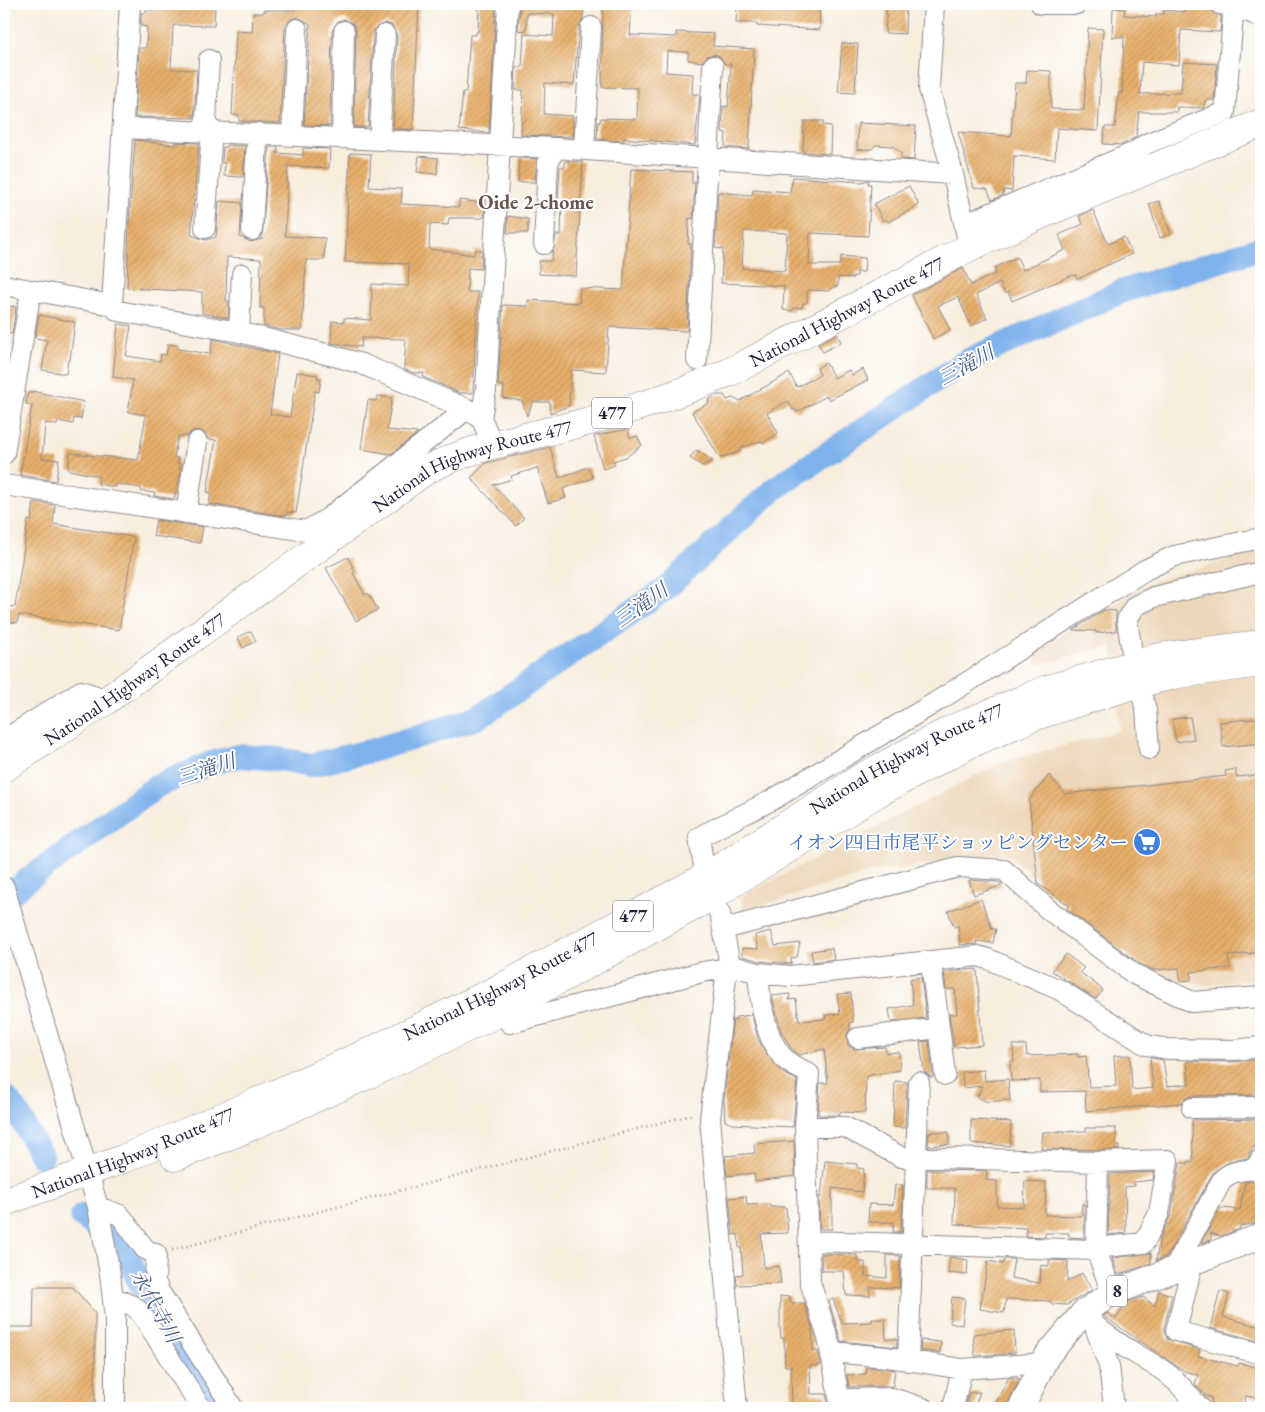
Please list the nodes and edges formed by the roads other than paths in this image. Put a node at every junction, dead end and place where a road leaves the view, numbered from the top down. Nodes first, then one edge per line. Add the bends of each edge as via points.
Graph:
1 (130, 4) edge
2 (508, 4) edge
3 (934, 4) edge
4 (1041, 4) edge
5 (1077, 4) edge
6 (1229, 5) edge
7 (1261, 17) edge
8 (591, 27) dead end
9 (297, 29) dead end
10 (344, 31) dead end
11 (385, 35) dead end
12 (209, 60) dead end
13 (713, 66) dead end
14 (1261, 123) edge
15 (123, 128) junction
16 (207, 130) junction
17 (259, 133) junction
18 (292, 134) junction
19 (342, 138) junction
20 (384, 140) junction
21 (500, 146) junction
22 (555, 148) junction
23 (584, 150) junction
24 (708, 158) junction
25 (954, 174) junction
26 (205, 228) dead end
27 (252, 230) dead end
28 (967, 236) junction
29 (544, 244) dead end
30 (242, 274) dead end
31 (4, 285) edge
32 (31, 290) junction
33 (112, 305) junction
34 (239, 332) junction
35 (697, 360) dead end
36 (474, 413) junction
37 (197, 442) dead end
38 (493, 445) junction
39 (4, 454) edge
40 (4, 485) edge
41 (186, 513) junction
42 (1261, 538) edge
43 (1261, 572) edge
44 (1261, 644) edge
45 (1261, 663) edge
46 (1136, 674) junction
47 (107, 700) junction
48 (4, 740) edge
49 (1149, 749) dead end
50 (4, 768) edge
51 (4, 887) edge
52 (708, 887) junction
53 (724, 930) junction
54 (931, 962) junction
55 (729, 966) junction
56 (758, 973) junction
57 (1261, 997) edge
58 (500, 1012) junction
59 (939, 1028) junction
60 (858, 1038) dead end
61 (1261, 1047) edge
62 (945, 1075) dead end
63 (919, 1082) dead end
64 (1192, 1108) dead end
65 (1261, 1108) edge
66 (805, 1127) junction
67 (915, 1157) junction
68 (1261, 1159) edge
69 (1098, 1162) junction
70 (92, 1185) junction
71 (4, 1202) edge
72 (4, 1221) edge
73 (1261, 1236) edge
74 (809, 1241) junction
75 (913, 1242) junction
76 (1096, 1249) junction
77 (1183, 1265) junction
78 (1112, 1293) junction
79 (113, 1298) junction
80 (1089, 1320) junction
81 (831, 1352) junction
82 (1261, 1354) edge
83 (908, 1361) junction
84 (1043, 1363) junction
85 (962, 1369) junction
86 (841, 1405) edge
87 (115, 1408) edge
88 (201, 1408) edge
89 (233, 1408) edge
90 (738, 1408) edge
91 (923, 1408) edge
92 (953, 1408) edge
93 (1021, 1408) edge
94 (1114, 1408) edge
95 (1200, 1408) edge

1 - 15 street
2 - 21 street
3 - 25 street via 929,89
4 - 5 street
6 - 7 street
6 - 28 street via 1233,30 1225,112 1146,144 1136,152
8 - 23 street
9 - 18 street
10 - 19 street
11 - 20 street via 380,127
12 - 16 street
13 - 24 street
14 - 28 highway, National Highway Route 477 / 477 via 1052,210
15 - 16 street
15 - 33 street
16 - 17 street
16 - 26 street
17 - 18 street
17 - 27 street
18 - 19 street
19 - 20 street
20 - 21 street
21 - 22 street
21 - 36 street via 486,390
22 - 23 street
22 - 29 street via 548,163
23 - 24 street
24 - 25 street
24 - 35 street
25 - 28 street
28 - 38 highway, National Highway Route 477 / 477 via 730,372 698,386 581,423
30 - 34 street
31 - 32 street
32 - 33 street
32 - 39 street
33 - 34 street via 118,311
34 - 36 street via 362,364
36 - 38 street
36 - 41 street via 306,531
37 - 41 street
38 - 47 highway, National Highway Route 477 / 477 via 452,457 428,469
40 - 41 street
42 - 52 street via 1174,556 1145,570 781,795 699,836
43 - 46 street via 1142,601 1135,606 1127,620
44 - 46 highway, National Highway Route 477 / 477 via 1176,654
45 - 46 highway, National Highway Route 477 / 477 via 1178,674
46 - 49 street via 1146,710
46 - 52 highway, National Highway Route 477 / 477 via 1045,690 950,730 862,777
47 - 48 street via 80,691
47 - 50 highway, National Highway Route 477 / 477
51 - 70 street
52 - 53 street
52 - 58 highway, National Highway Route 477 / 477
52 - 70 highway, National Highway Route 477 / 477 via 371,1051 250,1105
53 - 55 street
53 - 57 street via 958,867 1004,870 1049,910 1134,974 1192,1002
54 - 56 street via 790,976
54 - 59 street
54 - 61 street via 978,956 988,958 1060,990 1146,1045 1205,1049
55 - 56 street
55 - 58 street via 510,1023
55 - 90 street via 710,1119
56 - 66 street via 762,1009 772,1038 790,1064 809,1074
58 - 70 highway, National Highway Route 477 / 477 via 236,1133
59 - 60 street
59 - 62 street
63 - 67 street
64 - 65 street
66 - 67 street via 845,1127 901,1157
66 - 74 street
67 - 69 street
67 - 75 street
68 - 77 street via 1255,1169 1239,1170 1222,1180
69 - 76 street
69 - 76 street via 1168,1160 1159,1213 1144,1243
70 - 71 highway, National Highway Route 477 / 477
70 - 72 highway, National Highway Route 477 / 477
70 - 79 street
70 - 89 street via 145,1249 156,1254 155,1280 160,1291
73 - 77 main road, 8
74 - 75 street
74 - 81 street via 810,1282
75 - 76 street
75 - 83 street
76 - 78 street
77 - 78 main road, 8
77 - 82 street via 1176,1331
78 - 80 main road, 8
79 - 87 street
79 - 88 street via 135,1307 143,1316
80 - 84 main road, 8
80 - 94 street via 1109,1366
80 - 95 street via 1144,1361 1163,1370
81 - 83 street
81 - 86 street
83 - 85 street
84 - 85 street
84 - 93 main road, 8
85 - 92 street
86 - 91 street via 850,1399 892,1398

